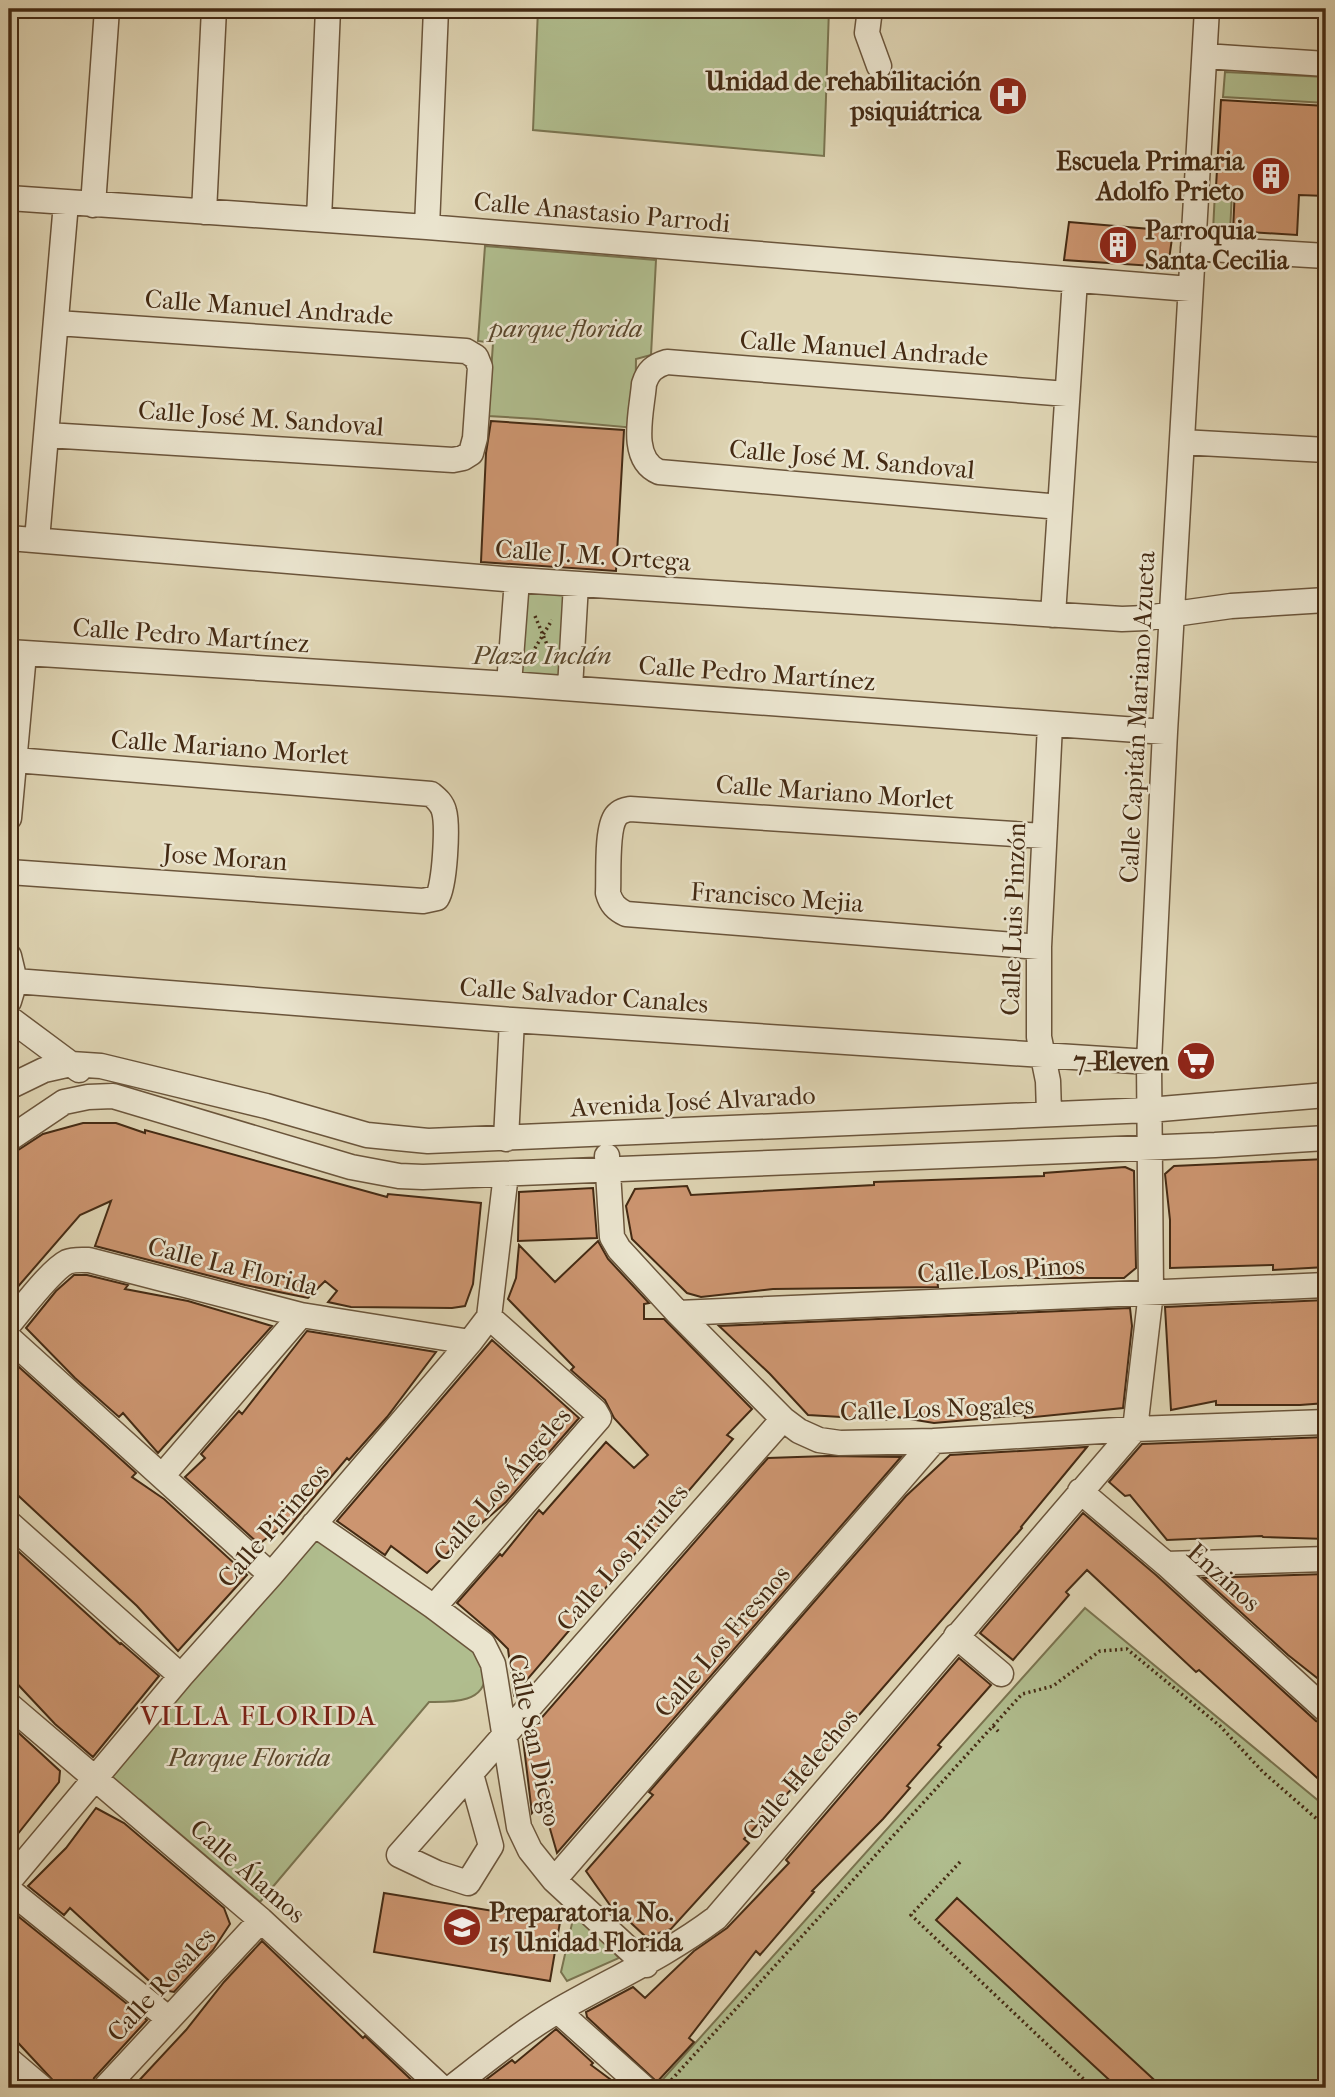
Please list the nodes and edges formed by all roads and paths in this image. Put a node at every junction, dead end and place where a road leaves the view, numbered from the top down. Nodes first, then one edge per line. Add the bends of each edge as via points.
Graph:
1 (107, 9) edge
2 (214, 9) edge
3 (328, 9) edge
4 (436, 9) edge
5 (870, 9) edge
6 (1207, 9) edge
7 (1205, 56) junction
8 (1326, 64) edge
9 (879, 66) dead end
10 (9, 198) edge
11 (66, 203) junction
12 (93, 205) junction
13 (204, 212) junction
14 (319, 219) junction
15 (427, 227) junction
16 (1193, 248) junction
17 (1326, 256) edge
18 (1074, 280) junction
19 (1190, 289) junction
20 (57, 323) junction
21 (1067, 394) junction
22 (47, 435) junction
23 (1182, 442) junction
24 (1326, 450) edge
25 (471, 453) joint
26 (643, 460) joint
27 (1060, 507) junction
28 (9, 538) edge
29 (37, 540) junction
30 (517, 580) junction
31 (576, 584) junction
32 (1326, 600) edge
33 (556, 614) dead end
34 (1053, 615) junction
35 (1173, 615) junction
36 (543, 637) junction
37 (16, 653) edge
38 (530, 656) dead end
39 (553, 658) dead end
40 (509, 684) junction
41 (570, 688) junction
42 (1050, 725) junction
43 (1165, 732) junction
44 (15, 760) junction
45 (622, 810) joint
46 (9, 818) edge
47 (1044, 836) junction
48 (9, 872) edge
49 (437, 898) joint
50 (1039, 947) junction
51 (9, 956) edge
52 (12, 991) edge
53 (9, 1018) edge
54 (512, 1020) junction
55 (1043, 1056) junction
56 (1149, 1062) junction
57 (71, 1064) junction
58 (9, 1087) edge
59 (113, 1096) junction
60 (1326, 1096) edge
61 (1149, 1110) junction
62 (1049, 1113) junction
63 (606, 1135) junction
64 (1326, 1138) edge
65 (9, 1139) edge
66 (506, 1139) junction
67 (1149, 1147) junction
68 (607, 1171) junction
69 (506, 1174) junction
70 (1326, 1285) edge
71 (1150, 1292) junction
72 (678, 1313) junction
73 (301, 1315) junction
74 (489, 1317) junction
75 (9, 1324) edge
76 (9, 1338) edge
77 (470, 1342) junction
78 (783, 1419) junction
79 (1326, 1422) edge
80 (1135, 1429) junction
81 (934, 1441) junction
82 (163, 1475) junction
83 (1080, 1491) junction
84 (9, 1523) edge
85 (314, 1524) junction
86 (1326, 1559) edge
87 (1166, 1564) junction
88 (271, 1575) junction
89 (434, 1607) junction
90 (956, 1636) junction
91 (1001, 1674) dead end
92 (180, 1676) junction
93 (9, 1705) edge
94 (1326, 1710) edge
95 (993, 1727) junction
96 (1000, 1733) dead end
97 (506, 1734) junction
98 (471, 1774) dead end
99 (96, 1779) junction
100 (1326, 1827) edge
101 (960, 1862) dead end
102 (554, 1880) junction
103 (9, 1881) edge
104 (9, 1890) edge
105 (261, 1920) junction
106 (646, 1965) junction
107 (558, 2011) junction
108 (169, 2019) junction
109 (9, 2060) edge
110 (42, 2088) edge
111 (105, 2088) edge
112 (442, 2088) edge
113 (451, 2088) edge
114 (644, 2088) edge
115 (664, 2088) edge
116 (1093, 2088) edge

1 - 12 street
2 - 13 street
3 - 14 street
4 - 15 street
5 - 9 street via 867,33
6 - 7 street, Calle Capitán Mariano Azueta
7 - 8 street
7 - 16 street, Calle Capitán Mariano Azueta
10 - 11 street, Calle Anastasio Parrodi
11 - 12 street, Calle Anastasio Parrodi
11 - 20 street
12 - 13 street, Calle Anastasio Parrodi
13 - 14 street, Calle Anastasio Parrodi
14 - 15 street, Calle Anastasio Parrodi
15 - 18 street, Calle Anastasio Parrodi
16 - 17 street
16 - 19 street, Calle Capitán Mariano Azueta
18 - 19 street, Calle Anastasio Parrodi
18 - 21 street
19 - 23 street, Calle Capitán Mariano Azueta
20 - 22 street
20 - 25 street, Calle Manuel Andrade via 466,351 476,357 480,367
21 - 26 street, Calle Manuel Andrade via 667,362 650,370 644,384 639,444
21 - 27 street
22 - 25 street, Calle José M. Sandoval via 453,460
22 - 29 street
23 - 24 street
23 - 35 street, Calle Capitán Mariano Azueta
26 - 27 street, Calle José M. Sandoval via 659,472
27 - 34 street
28 - 29 street, Calle J. M. Ortega
29 - 30 street, Calle J. M. Ortega
30 - 31 street, Calle J. M. Ortega
30 - 36 path
30 - 40 street
31 - 34 street, Calle J. M. Ortega
31 - 41 street
32 - 35 street, Calle J. M. Ortega
33 - 36 path
34 - 35 street, Calle J. M. Ortega via 1122,619
35 - 43 street, Calle Capitán Mariano Azueta
36 - 38 path
36 - 39 path
37 - 40 street, Calle Pedro Martínez
37 - 44 street
40 - 41 street, Calle Pedro Martínez
41 - 42 street, Calle Pedro Martínez
42 - 43 street, Calle Pedro Martínez
42 - 47 street, Calle Luis Pinzón
43 - 56 street, Calle Capitán Mariano Azueta
44 - 46 street
44 - 49 street, Calle Mariano Morlet via 431,794 445,817 443,883
45 - 47 street, Calle Mariano Morlet
45 - 50 street, Francisco Mejia via 611,829 608,893 611,903 626,914
47 - 50 street, Calle Luis Pinzón
48 - 49 street, Jose Moran via 423,901
50 - 55 street, Calle Luis Pinzón
51 - 52 street
52 - 54 street, Calle Salvador Canales
53 - 57 street
54 - 55 street, Calle Salvador Canales
54 - 66 street
55 - 56 street, Calle Salvador Canales
55 - 62 street, Calle Luis Pinzón
56 - 61 street, Calle Capitán Mariano Azueta
57 - 58 street via 44,1070
57 - 59 street
57 - 66 street, Avenida José Alvarado via 135,1073 377,1136 428,1142
59 - 65 street via 64,1102
59 - 69 street via 382,1174 450,1178
60 - 61 street, Avenida José Alvarado
61 - 62 street, Avenida José Alvarado
61 - 67 street, Calle Capitán Mariano Azueta
62 - 63 street, Avenida José Alvarado
63 - 66 street, Avenida José Alvarado
63 - 68 street, Calle Los Nogales
64 - 67 street
67 - 68 street
67 - 71 street, Calle Capitán Mariano Azueta
68 - 69 street
68 - 72 street, Calle Los Nogales via 612,1237
69 - 74 street
70 - 71 street, Calle Los Pinos
71 - 72 street, Calle Los Pinos
71 - 80 street, Calle Capitán Mariano Azueta
72 - 78 street, Calle Los Nogales
73 - 75 street, Calle La Florida via 77,1260 57,1270
73 - 77 street, Calle La Florida
73 - 82 street
74 - 77 street, Calle Pirineos
74 - 89 street, Calle Los Ángeles via 599,1418
76 - 82 street
77 - 85 street, Calle Pirineos
78 - 81 street, Calle Los Nogales via 819,1440
78 - 97 street, Calle Los Pirules
79 - 80 street, Calle Los Nogales
80 - 81 street, Calle Los Nogales
80 - 83 street, Calle Helechos
81 - 102 street, Calle Los Fresnos
82 - 88 street
83 - 87 street, Enzinos
83 - 90 street, Calle Helechos
84 - 92 street
85 - 88 street, Calle Pirineos
85 - 89 street, Calle San Diego
86 - 87 street
87 - 94 street, Enzinos
88 - 92 street, Calle Pirineos
89 - 97 street, Calle San Diego via 483,1644 493,1664
90 - 91 street
90 - 106 street, Calle Helechos via 716,1918
92 - 99 street, Calle Pirineos
93 - 99 street, Calle Álamos
95 - 96 path
95 - 100 path via 1022,1694 1053,1686 1100,1651 1127,1648
95 - 115 path
97 - 98 street, Calle Los Pirules
97 - 102 street, Calle San Diego via 519,1827
99 - 103 street, Calle Pirineos
99 - 105 street, Calle Álamos
101 - 116 path via 911,1915
102 - 106 street, Calle San Diego
104 - 108 street
105 - 108 street, Calle Rosales
105 - 112 street, Calle Álamos
106 - 107 street, Calle Helechos
107 - 113 street, Calle Helechos
107 - 114 street
108 - 111 street, Calle Rosales
109 - 110 street

